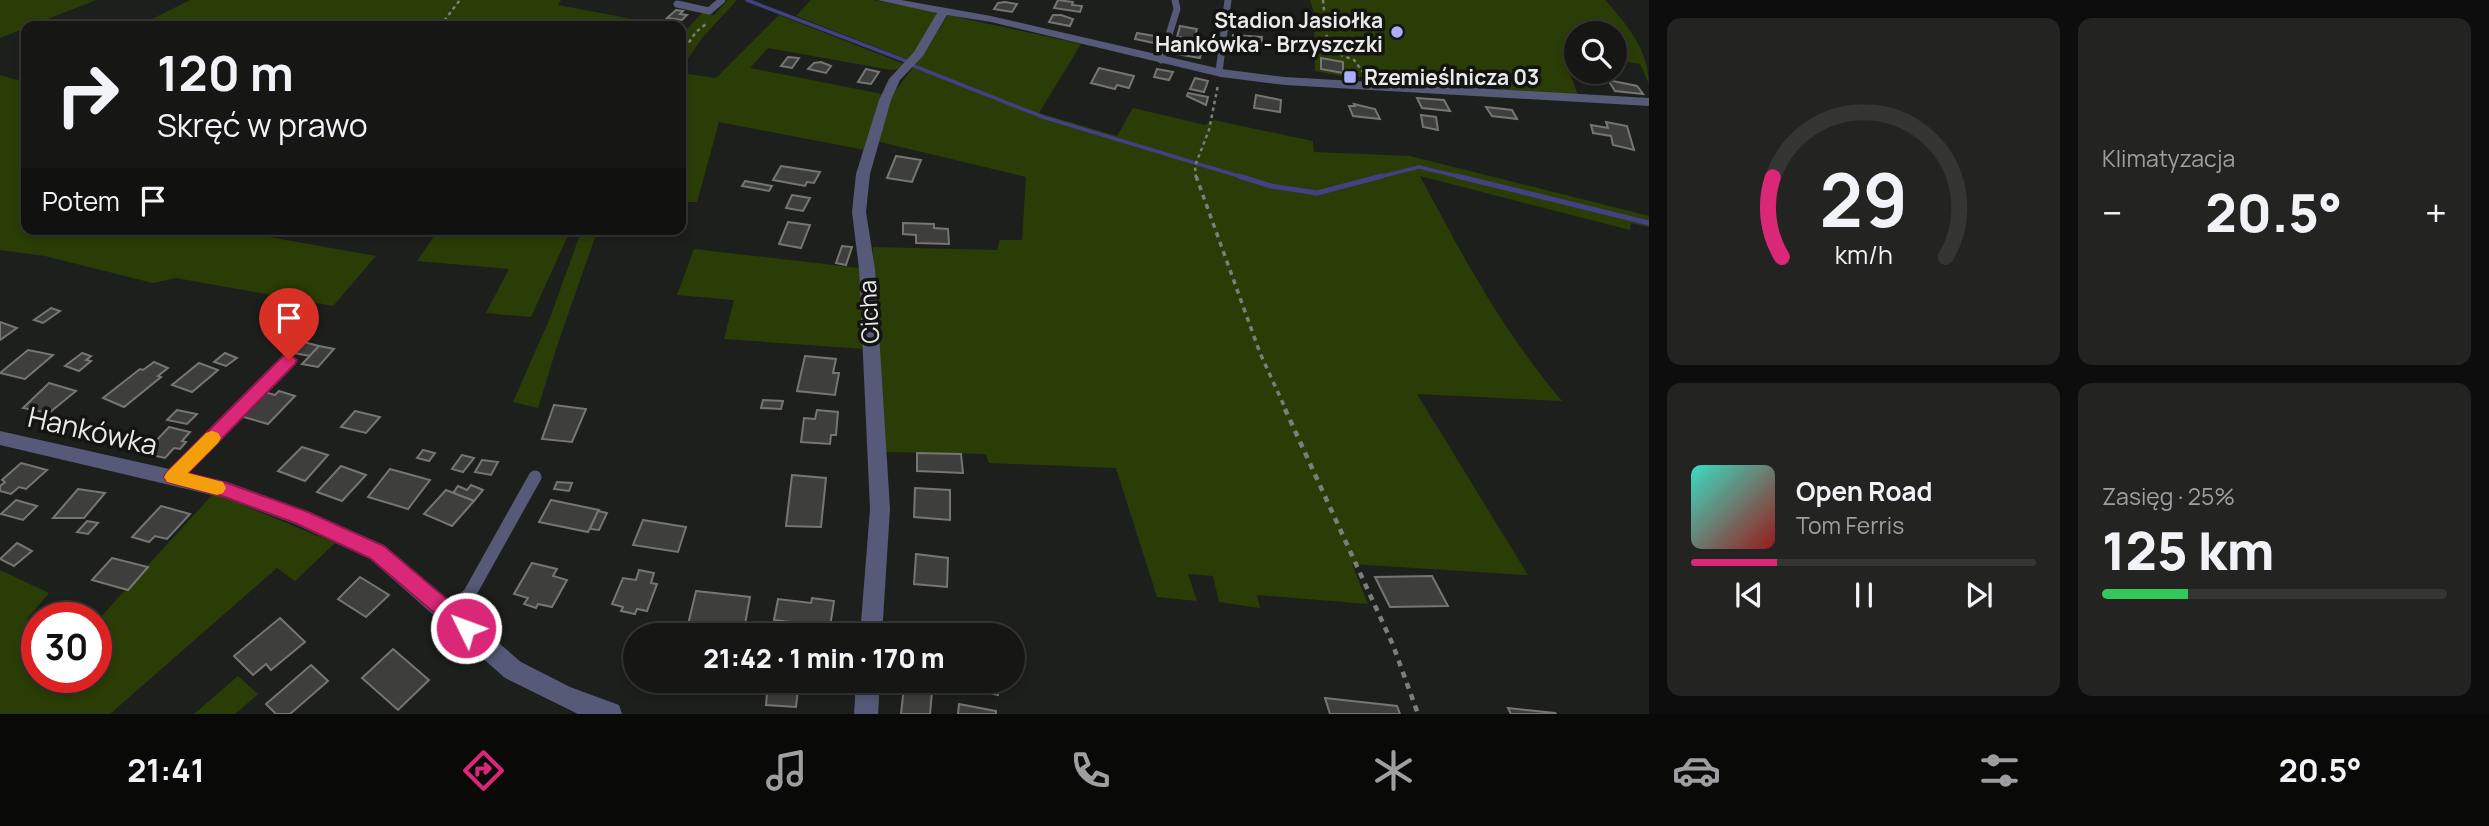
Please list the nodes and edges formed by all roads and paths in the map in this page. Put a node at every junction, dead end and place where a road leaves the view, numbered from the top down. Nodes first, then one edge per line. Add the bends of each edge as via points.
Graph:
1 (460, 0) edge
2 (722, 0) edge
3 (882, 0) edge
4 (1175, 0) edge
5 (1228, 0) edge
6 (1323, 0) edge
7 (677, 4) dead end
8 (712, 8) junction
9 (944, 11) junction
10 (444, 21) edge
11 (686, 47) edge
12 (1161, 60) junction
13 (1220, 72) junction
14 (1376, 86) junction
15 (1648, 104) edge
16 (289, 360) dead end
17 (0, 438) edge
18 (173, 477) junction
19 (535, 478) dead end
20 (450, 613) junction
21 (873, 623) edge
22 (867, 693) edge
23 (610, 714) edge
24 (866, 714) edge
25 (1418, 714) edge

1 - 10 path
2 - 8 lane
3 - 9 street
4 - 12 lane via 1177,9
5 - 13 lane
6 - 14 path via 1328,51 1354,60
7 - 8 lane
8 - 11 path via 711,18
9 - 12 street
9 - 21 street, Cicha via 919,54 895,79 863,174 859,212 880,509
12 - 13 street
13 - 14 street
13 - 25 path via 1209,130 1195,166 1196,178 1260,353 1393,645
14 - 15 street
16 - 18 lane
17 - 18 street, Hankówka
18 - 20 street, Hankówka via 227,490 377,552
19 - 20 lane via 470,593
20 - 23 street, Hankówka via 513,670 564,697
22 - 24 street

